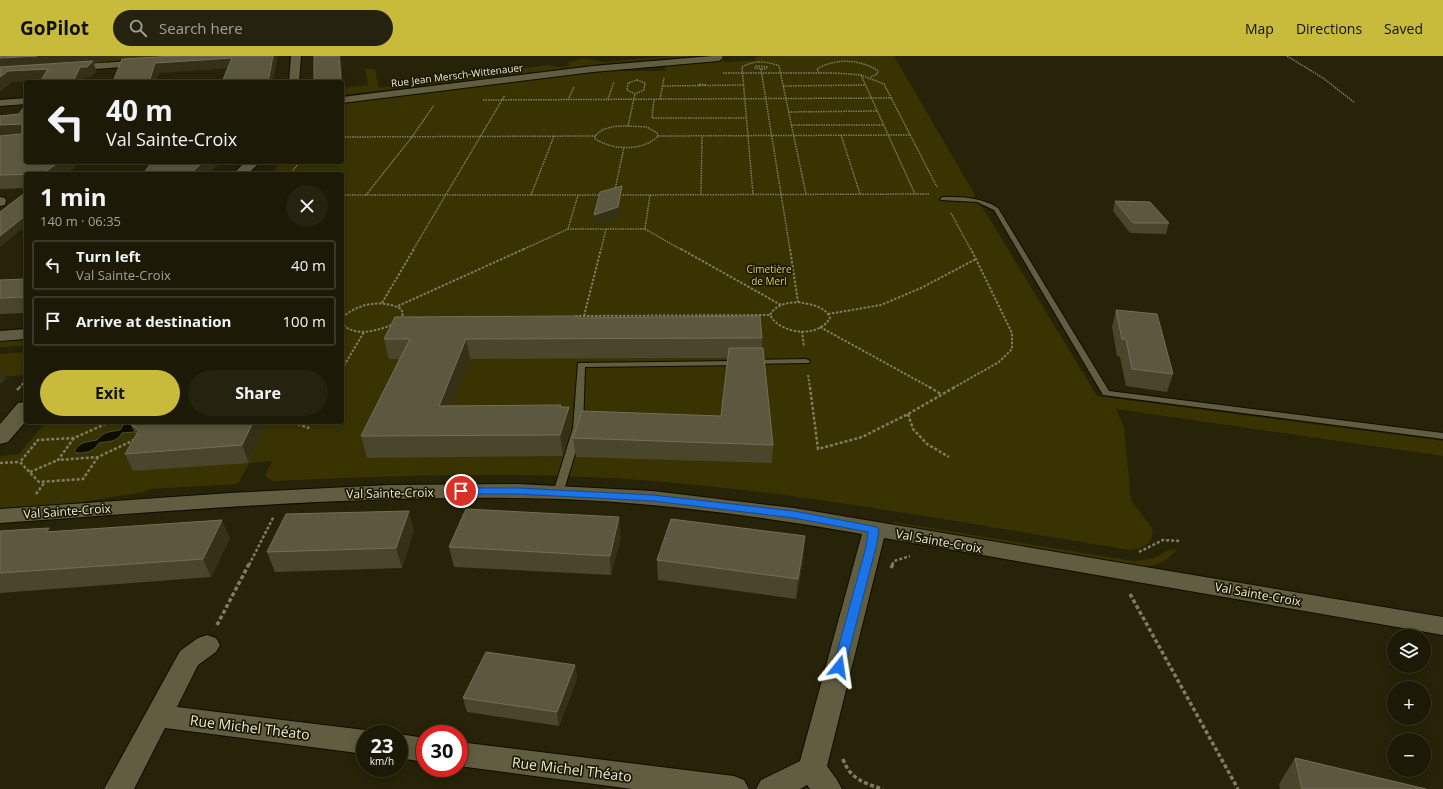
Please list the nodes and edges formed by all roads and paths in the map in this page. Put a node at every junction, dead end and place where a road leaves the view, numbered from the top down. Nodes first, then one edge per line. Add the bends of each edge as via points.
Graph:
1 (296, 56) edge
2 (1288, 56) edge
3 (719, 58) dead end
4 (760, 62) junction
5 (156, 63) edge
6 (109, 66) junction
7 (760, 66) junction
8 (62, 69) edge
9 (761, 69) junction
10 (719, 73) dead end
11 (742, 73) junction
12 (762, 73) junction
13 (781, 73) junction
14 (819, 73) junction
15 (664, 74) dead end
16 (861, 75) junction
17 (104, 77) dead end
18 (870, 77) junction
19 (294, 80) edge
20 (614, 80) dead end
21 (575, 85) dead end
22 (865, 85) junction
23 (662, 86) junction
24 (743, 86) junction
25 (783, 86) junction
26 (506, 94) dead end
27 (635, 94) junction
28 (871, 98) junction
29 (892, 98) junction
30 (608, 99) junction
31 (634, 99) junction
32 (654, 99) junction
33 (660, 99) junction
34 (744, 99) junction
35 (766, 99) junction
36 (786, 99) junction
37 (344, 100) edge
38 (437, 100) dead end
39 (480, 100) dead end
40 (502, 100) junction
41 (568, 100) junction
42 (24, 101) edge
43 (0, 103) edge
44 (1355, 103) dead end
45 (788, 112) junction
46 (877, 112) junction
47 (746, 118) junction
48 (791, 125) junction
49 (884, 125) junction
50 (628, 126) junction
51 (841, 135) junction
52 (888, 135) junction
53 (910, 135) junction
54 (480, 136) junction
55 (554, 136) junction
56 (595, 136) junction
57 (658, 136) junction
58 (702, 136) junction
59 (748, 136) junction
60 (772, 136) junction
61 (794, 136) junction
62 (344, 137) edge
63 (412, 137) junction
64 (624, 147) junction
65 (251, 164) edge
66 (298, 164) edge
67 (242, 172) edge
68 (292, 172) edge
69 (650, 194) junction
70 (701, 194) junction
71 (754, 194) junction
72 (781, 194) junction
73 (806, 194) junction
74 (861, 194) junction
75 (915, 194) junction
76 (344, 195) edge
77 (365, 195) junction
78 (446, 195) junction
79 (531, 195) junction
80 (578, 195) junction
81 (607, 195) edge
82 (942, 196) junction
83 (568, 229) junction
84 (606, 229) junction
85 (645, 229) junction
86 (976, 259) junction
87 (798, 302) junction
88 (382, 303) junction
89 (781, 305) junction
90 (398, 306) junction
91 (828, 314) junction
92 (770, 315) junction
93 (344, 316) edge
94 (569, 316) edge
95 (584, 316) junction
96 (402, 317) junction
97 (409, 317) edge
98 (344, 324) edge
99 (820, 327) junction
100 (347, 328) junction
101 (344, 330) edge
102 (802, 331) junction
103 (364, 332) junction
104 (24, 334) edge
105 (0, 336) edge
106 (806, 361) junction
107 (344, 366) edge
108 (941, 394) junction
109 (24, 410) edge
110 (908, 414) junction
111 (106, 424) edge
112 (298, 424) edge
113 (310, 424) edge
114 (1443, 436) edge
115 (0, 437) edge
116 (74, 438) junction
117 (140, 438) edge
118 (98, 457) junction
119 (949, 457) dead end
120 (58, 460) junction
121 (20, 462) junction
122 (0, 463) edge
123 (30, 472) junction
124 (558, 493) junction
125 (284, 497) junction
126 (0, 516) edge
127 (874, 530) junction
128 (915, 556) dead end
129 (866, 565) junction
130 (1128, 583) junction
131 (1443, 626) edge
132 (207, 645) joint
133 (158, 716) junction
134 (356, 741) edge
135 (468, 755) edge
136 (842, 757) dead end
137 (819, 779) edge
138 (119, 789) edge
139 (734, 789) edge
140 (771, 789) edge
141 (883, 789) edge
142 (1238, 789) edge

1 - 19 street
2 - 44 path via 1323,78
3 - 37 street, Rue Jean Mersch-Wittenauer via 593,69
4 - 7 path
4 - 11 path via 742,66
4 - 13 path via 779,66
5 - 6 street
6 - 8 street
6 - 17 street
7 - 9 path via 754,67
7 - 9 path via 768,67
9 - 12 path
10 - 11 path
11 - 12 path
11 - 24 path
12 - 13 path
12 - 35 path
13 - 14 path
13 - 25 path
14 - 16 path
14 - 18 path via 817,69 825,64 854,62 878,71
15 - 23 path
16 - 18 path
16 - 22 path
18 - 29 path via 884,84
20 - 30 path
21 - 41 path
22 - 25 path
22 - 28 path
23 - 24 path
23 - 33 path
24 - 34 path
25 - 36 path
26 - 40 path
27 - 27 path via 644,90 645,83 637,80 628,83 627,90
27 - 31 path
28 - 29 path
28 - 36 path
28 - 46 path
29 - 53 path
30 - 31 path
30 - 41 path
31 - 32 path
31 - 50 path
32 - 33 path
32 - 47 path via 652,118
33 - 34 path
34 - 35 path
34 - 47 path
35 - 36 path
35 - 60 path
36 - 45 path
38 - 63 path
39 - 40 path
40 - 41 path
40 - 54 path
42 - 43 street
45 - 46 path
45 - 48 path
46 - 49 path
47 - 59 path
48 - 49 path
48 - 61 path
49 - 52 path
50 - 56 path via 610,128
50 - 57 path via 647,127
51 - 52 path
51 - 61 path
51 - 74 path
52 - 53 path
52 - 75 path
53 - 82 path
54 - 55 path
54 - 63 path
54 - 78 path
55 - 56 path
55 - 79 path
56 - 64 path via 599,142
57 - 58 path
57 - 64 path via 643,145
58 - 59 path
58 - 70 path
59 - 60 path
59 - 71 path
60 - 61 path
60 - 72 path
61 - 73 path
62 - 63 path
63 - 77 path
64 - 69 path via 614,195
65 - 67 street
66 - 68 path
69 - 70 path
69 - 85 path
70 - 71 path
71 - 72 path
72 - 73 path
72 - 87 path
73 - 74 path
74 - 75 path
75 - 82 path
76 - 77 path
77 - 78 path
78 - 79 path
78 - 88 path
79 - 80 path
80 - 81 path
80 - 83 path
82 - 86 path
82 - 114 lane via 972,199 988,203 996,209 1106,393
83 - 84 path
83 - 90 path
84 - 85 path
84 - 95 path
85 - 89 path
86 - 91 path via 921,288 881,305
86 - 108 path via 1012,333 1012,349 999,362
87 - 89 path
87 - 91 path via 814,304
88 - 90 path
88 - 93 path via 364,306
89 - 92 path via 771,311
90 - 96 path via 403,313
91 - 99 path via 828,319
92 - 95 path
92 - 102 path via 776,324
94 - 95 path
96 - 97 path
96 - 103 path via 387,327
98 - 100 path
99 - 102 path
99 - 108 path
100 - 101 path
100 - 103 path
102 - 106 path
103 - 107 path
104 - 105 street
106 - 110 path via 818,449 862,437
106 - 124 lane via 581,365 578,428
108 - 110 path
109 - 115 street
110 - 119 path via 913,429 922,439
111 - 116 path
112 - 113 path via 308,428
116 - 120 path
116 - 121 path via 38,440
117 - 118 path
118 - 120 path
118 - 123 path via 83,479 39,482
120 - 123 path
121 - 122 path
121 - 123 path
124 - 125 street, Val Sainte-Croix via 396,492
124 - 127 street, Val Sainte-Croix via 653,498 794,515
125 - 126 street, Val Sainte-Croix
125 - 132 path
127 - 129 street
127 - 130 street, Val Sainte-Croix
128 - 129 path via 894,562 889,571
129 - 137 street
130 - 131 street, Val Sainte-Croix
130 - 142 path via 1130,594
132 - 133 street via 189,658
133 - 134 street, Rue Michel Théato
133 - 138 street
135 - 139 street, Rue Michel Théato
136 - 141 path via 854,778 869,786
137 - 140 street

